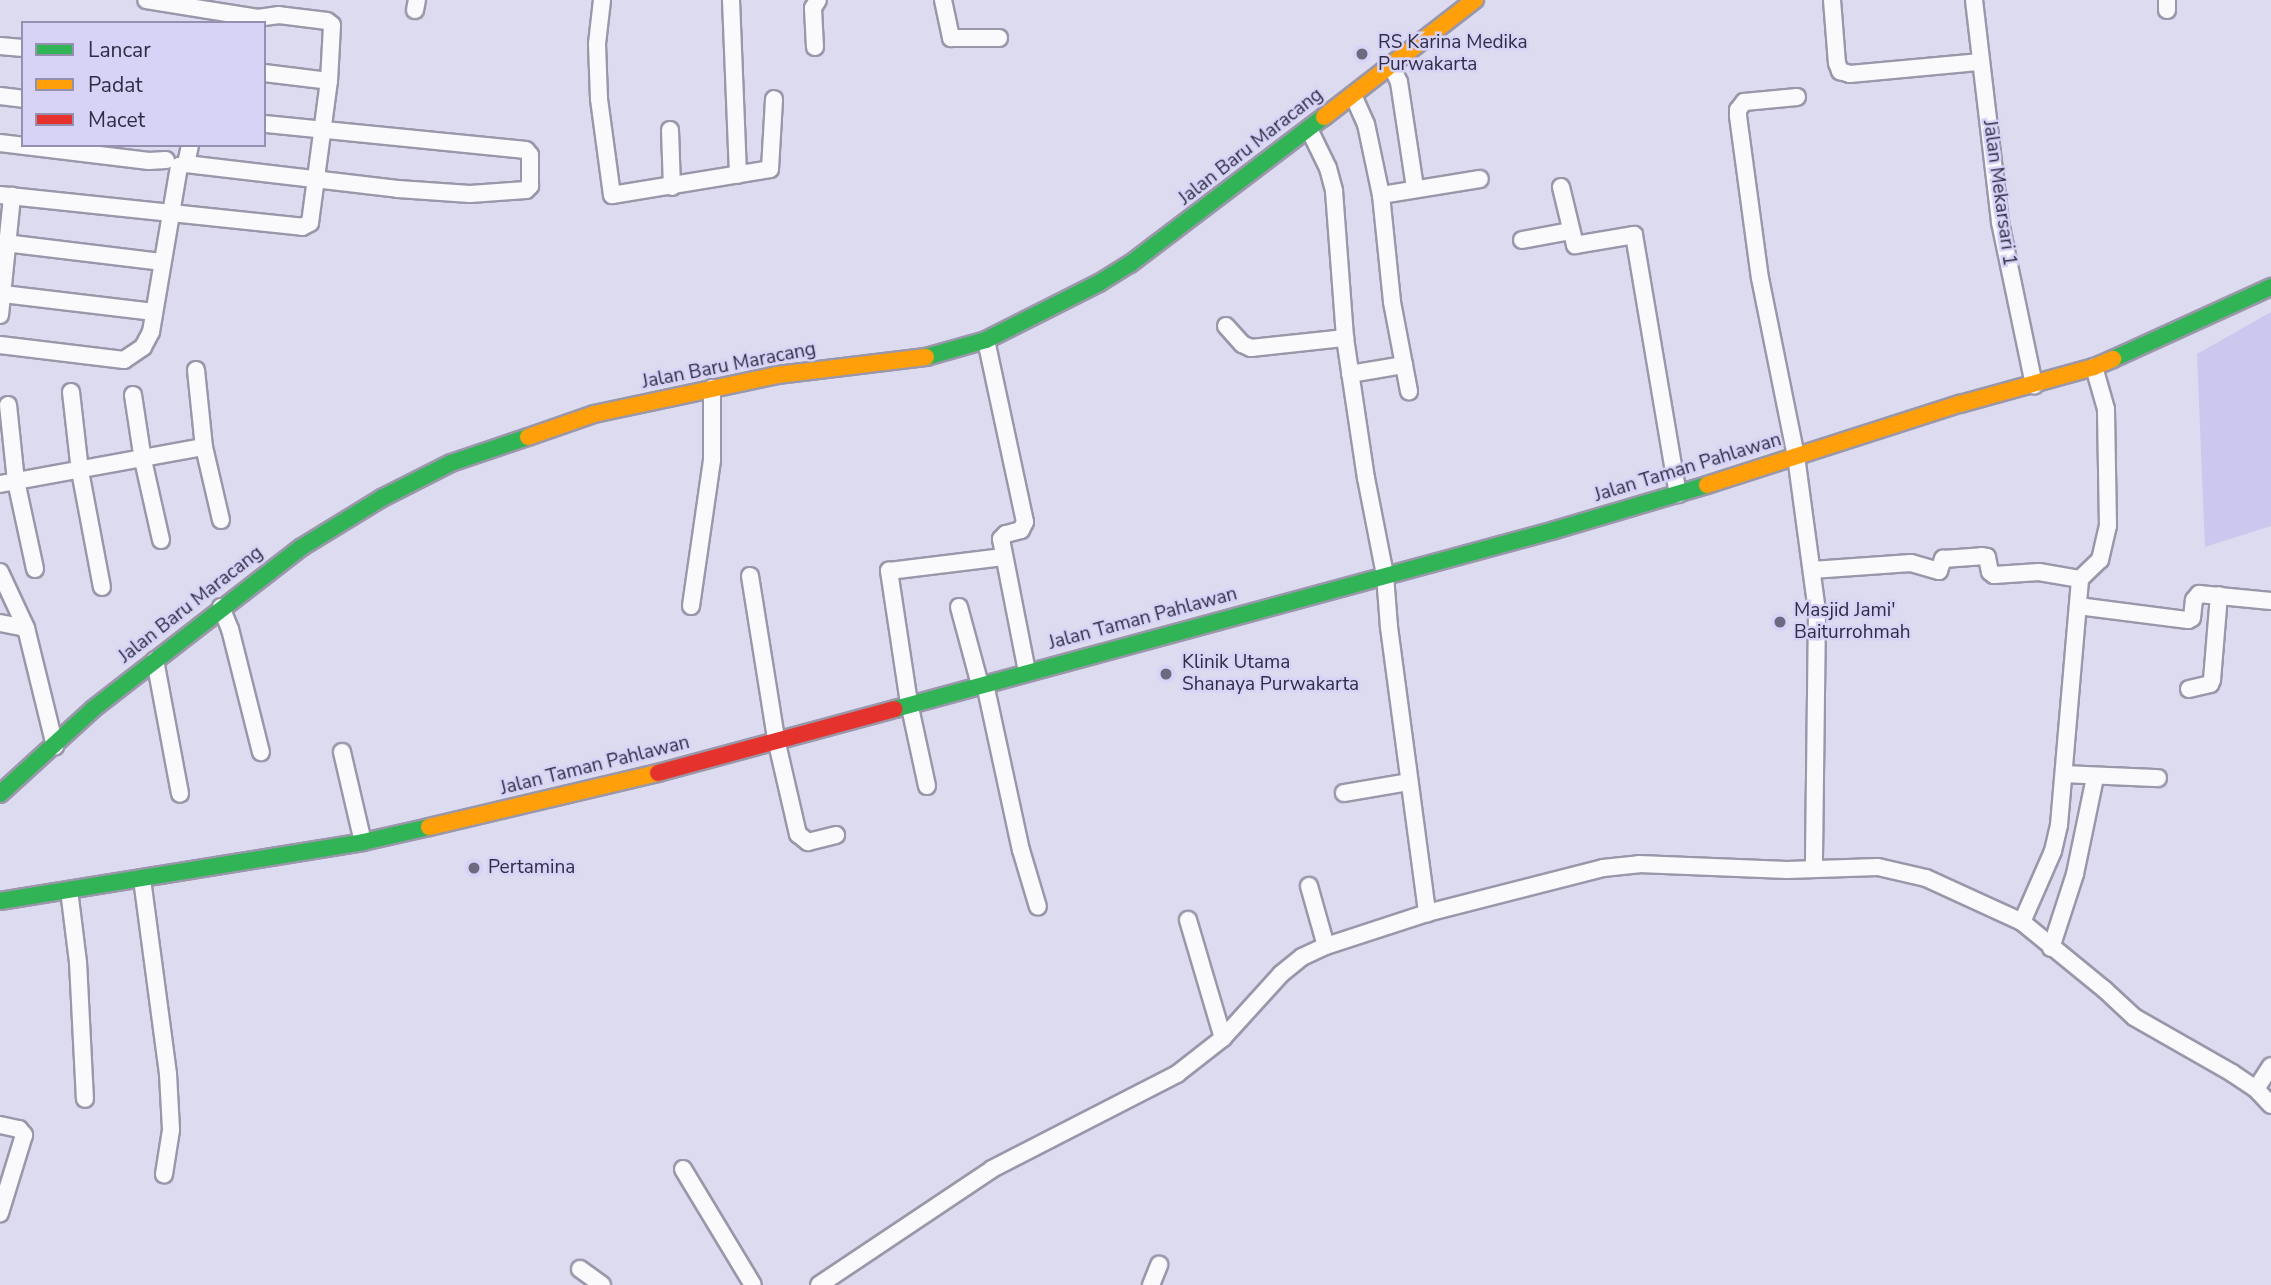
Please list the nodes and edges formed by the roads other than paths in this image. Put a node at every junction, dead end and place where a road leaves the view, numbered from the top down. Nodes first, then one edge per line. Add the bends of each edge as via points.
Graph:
1 (146, 0) edge
2 (602, 0) edge
3 (731, 0) edge
4 (818, 0) edge
5 (943, 0) edge
6 (1475, 0) edge
7 (1832, 0) edge
8 (1974, 0) edge
9 (281, 8) edge
10 (194, 15) edge
11 (999, 38) dead end
12 (0, 46) edge
13 (814, 47) dead end
14 (21, 48) edge
15 (1980, 62) junction
16 (1391, 65) junction
17 (266, 73) edge
18 (329, 81) junction
19 (1353, 95) junction
20 (0, 96) edge
21 (1797, 97) dead end
22 (21, 99) edge
23 (774, 99) dead end
24 (266, 124) edge
25 (1309, 129) junction
26 (670, 130) dead end
27 (323, 131) junction
28 (0, 143) edge
29 (21, 146) edge
30 (33, 147) edge
31 (188, 147) edge
32 (175, 159) edge
33 (738, 175) junction
34 (1480, 179) dead end
35 (316, 181) junction
36 (672, 187) junction
37 (1561, 187) dead end
38 (1415, 188) junction
39 (1381, 195) junction
40 (6, 196) edge
41 (170, 213) junction
42 (1571, 231) junction
43 (1522, 240) dead end
44 (3, 250) edge
45 (160, 262) junction
46 (2271, 287) edge
47 (3, 294) junction
48 (154, 312) junction
49 (0, 315) edge
50 (1226, 326) dead end
51 (1345, 338) junction
52 (986, 340) junction
53 (0, 345) edge
54 (1404, 365) junction
55 (2094, 367) junction
56 (196, 370) dead end
57 (1350, 373) junction
58 (2034, 385) junction
59 (712, 388) junction
60 (1409, 391) dead end
61 (71, 392) dead end
62 (133, 395) dead end
63 (8, 405) dead end
64 (204, 447) junction
65 (1796, 456) junction
66 (143, 460) junction
67 (80, 471) junction
68 (8, 482) edge
69 (1678, 494) junction
70 (222, 520) dead end
71 (161, 540) dead end
72 (1003, 557) junction
73 (35, 569) dead end
74 (1812, 570) junction
75 (0, 572) edge
76 (1385, 575) junction
77 (750, 576) dead end
78 (2080, 579) junction
79 (102, 587) dead end
80 (2218, 595) junction
81 (2271, 601) edge
82 (691, 606) dead end
83 (2078, 606) junction
84 (221, 607) junction
85 (959, 607) dead end
86 (0, 623) edge
87 (26, 628) junction
88 (155, 660) junction
89 (1027, 672) junction
90 (982, 685) junction
91 (2189, 689) dead end
92 (909, 703) junction
93 (776, 738) junction
94 (55, 746) junction
95 (261, 752) dead end
96 (342, 752) dead end
97 (2065, 774) junction
98 (2095, 777) junction
99 (2158, 778) dead end
100 (1409, 782) junction
101 (927, 786) dead end
102 (1344, 793) dead end
103 (0, 794) edge
104 (180, 794) dead end
105 (836, 835) dead end
106 (363, 842) junction
107 (1815, 869) junction
108 (142, 879) junction
109 (1309, 886) dead end
110 (69, 890) junction
111 (0, 901) edge
112 (1038, 907) dead end
113 (1427, 913) junction
114 (1188, 920) dead end
115 (2022, 922) junction
116 (1326, 946) junction
117 (2051, 948) junction
118 (1223, 1038) junction
119 (2271, 1066) edge
120 (2256, 1089) junction
121 (85, 1099) dead end
122 (2271, 1105) edge
123 (0, 1125) edge
124 (683, 1169) dead end
125 (164, 1174) dead end
126 (0, 1213) edge
127 (1159, 1265) dead end
128 (580, 1269) dead end
129 (602, 1285) edge
130 (753, 1285) edge
131 (818, 1285) edge
132 (1151, 1285) edge

1 - 10 street
2 - 36 street via 597,44 599,99 611,193
3 - 33 street
4 - 13 street via 813,8
5 - 11 street via 951,38
6 - 16 main road, Jalan Baru Maracang
7 - 15 street via 1840,71 1850,75
8 - 15 street, Jalan Mekarsari 1
9 - 10 street via 258,18
9 - 18 street via 332,25
12 - 14 street
15 - 58 street, Jalan Mekarsari 1 via 2000,222
16 - 19 main road, Jalan Baru Maracang
16 - 38 street via 1399,82
17 - 18 street
18 - 27 street
19 - 25 main road, Jalan Baru Maracang
19 - 39 street via 1366,124
20 - 22 street
21 - 65 street via 1744,102 1738,110 1760,278
23 - 33 street via 772,167
24 - 27 street
25 - 51 street via 1334,191
25 - 52 main road, Jalan Baru Maracang via 1130,264
26 - 36 street
27 - 35 street
27 - 35 street via 526,150 530,187 470,194
28 - 29 street
30 - 32 street via 149,161
31 - 32 street
32 - 35 street
32 - 41 street
33 - 36 street
34 - 38 street
35 - 41 street via 310,223 302,227
37 - 42 street
38 - 39 street
39 - 54 street
40 - 41 street
40 - 44 street
41 - 45 street
42 - 43 street
42 - 69 street via 1579,246 1634,235
44 - 45 street
44 - 47 street
45 - 48 street
46 - 55 main road, Jalan Taman Pahlawan
47 - 48 street
47 - 49 street
48 - 53 street via 148,341 124,360
50 - 51 street via 1251,348
51 - 57 street
52 - 59 main road, Jalan Baru Maracang via 939,356 777,375
52 - 72 street via 1025,522 1021,530 1003,535
54 - 57 street
54 - 60 street
55 - 58 main road, Jalan Taman Pahlawan
55 - 78 street via 2106,409 2108,526 2100,560
56 - 64 street
57 - 76 street
58 - 65 main road, Jalan Taman Pahlawan
59 - 82 street via 712,460
59 - 84 main road, Jalan Baru Maracang via 594,414 451,463 350,515
61 - 67 street
62 - 66 street
63 - 68 street
64 - 66 street
64 - 70 street
65 - 69 main road, Jalan Taman Pahlawan
65 - 74 street
66 - 67 street
66 - 71 street
67 - 68 street
67 - 79 street
68 - 73 street
69 - 76 main road, Jalan Taman Pahlawan
72 - 89 street
72 - 92 street via 889,571
74 - 78 street via 1911,563 1939,571 1943,559 1982,556 1987,557 1994,575 2039,572
74 - 107 street via 1819,653
75 - 87 street
76 - 89 main road, Jalan Taman Pahlawan
76 - 100 street
77 - 93 street
78 - 83 street
80 - 81 street
80 - 83 street via 2195,597 2188,620
80 - 91 street via 2212,680
83 - 97 street
84 - 88 main road, Jalan Baru Maracang
84 - 95 street
85 - 90 street
86 - 87 street
87 - 94 street
88 - 94 main road, Jalan Baru Maracang
88 - 104 street
89 - 90 main road, Jalan Taman Pahlawan
90 - 92 main road, Jalan Taman Pahlawan
90 - 112 street
92 - 93 main road, Jalan Taman Pahlawan
92 - 101 street
93 - 105 street via 798,834 808,842
93 - 106 main road, Jalan Taman Pahlawan via 654,774
94 - 103 main road, Jalan Baru Maracang
96 - 106 street
97 - 98 street
97 - 115 street via 2053,851
98 - 99 street
98 - 117 street via 2078,861
100 - 102 street
100 - 113 street
106 - 108 main road, Jalan Taman Pahlawan
107 - 113 street via 1639,864 1603,868
107 - 115 street via 1878,867 1905,872
108 - 110 main road, Jalan Taman Pahlawan
108 - 125 street via 168,1074 171,1130
109 - 116 street
110 - 111 main road, Jalan Taman Pahlawan
110 - 121 street
113 - 116 street
114 - 118 street
115 - 117 street
116 - 118 street via 1281,974
117 - 120 street via 2134,1017
118 - 131 street via 1163,1082 992,1169
119 - 120 street
120 - 122 street
123 - 126 street via 19,1129 24,1135
124 - 130 street
127 - 132 street
128 - 129 street

